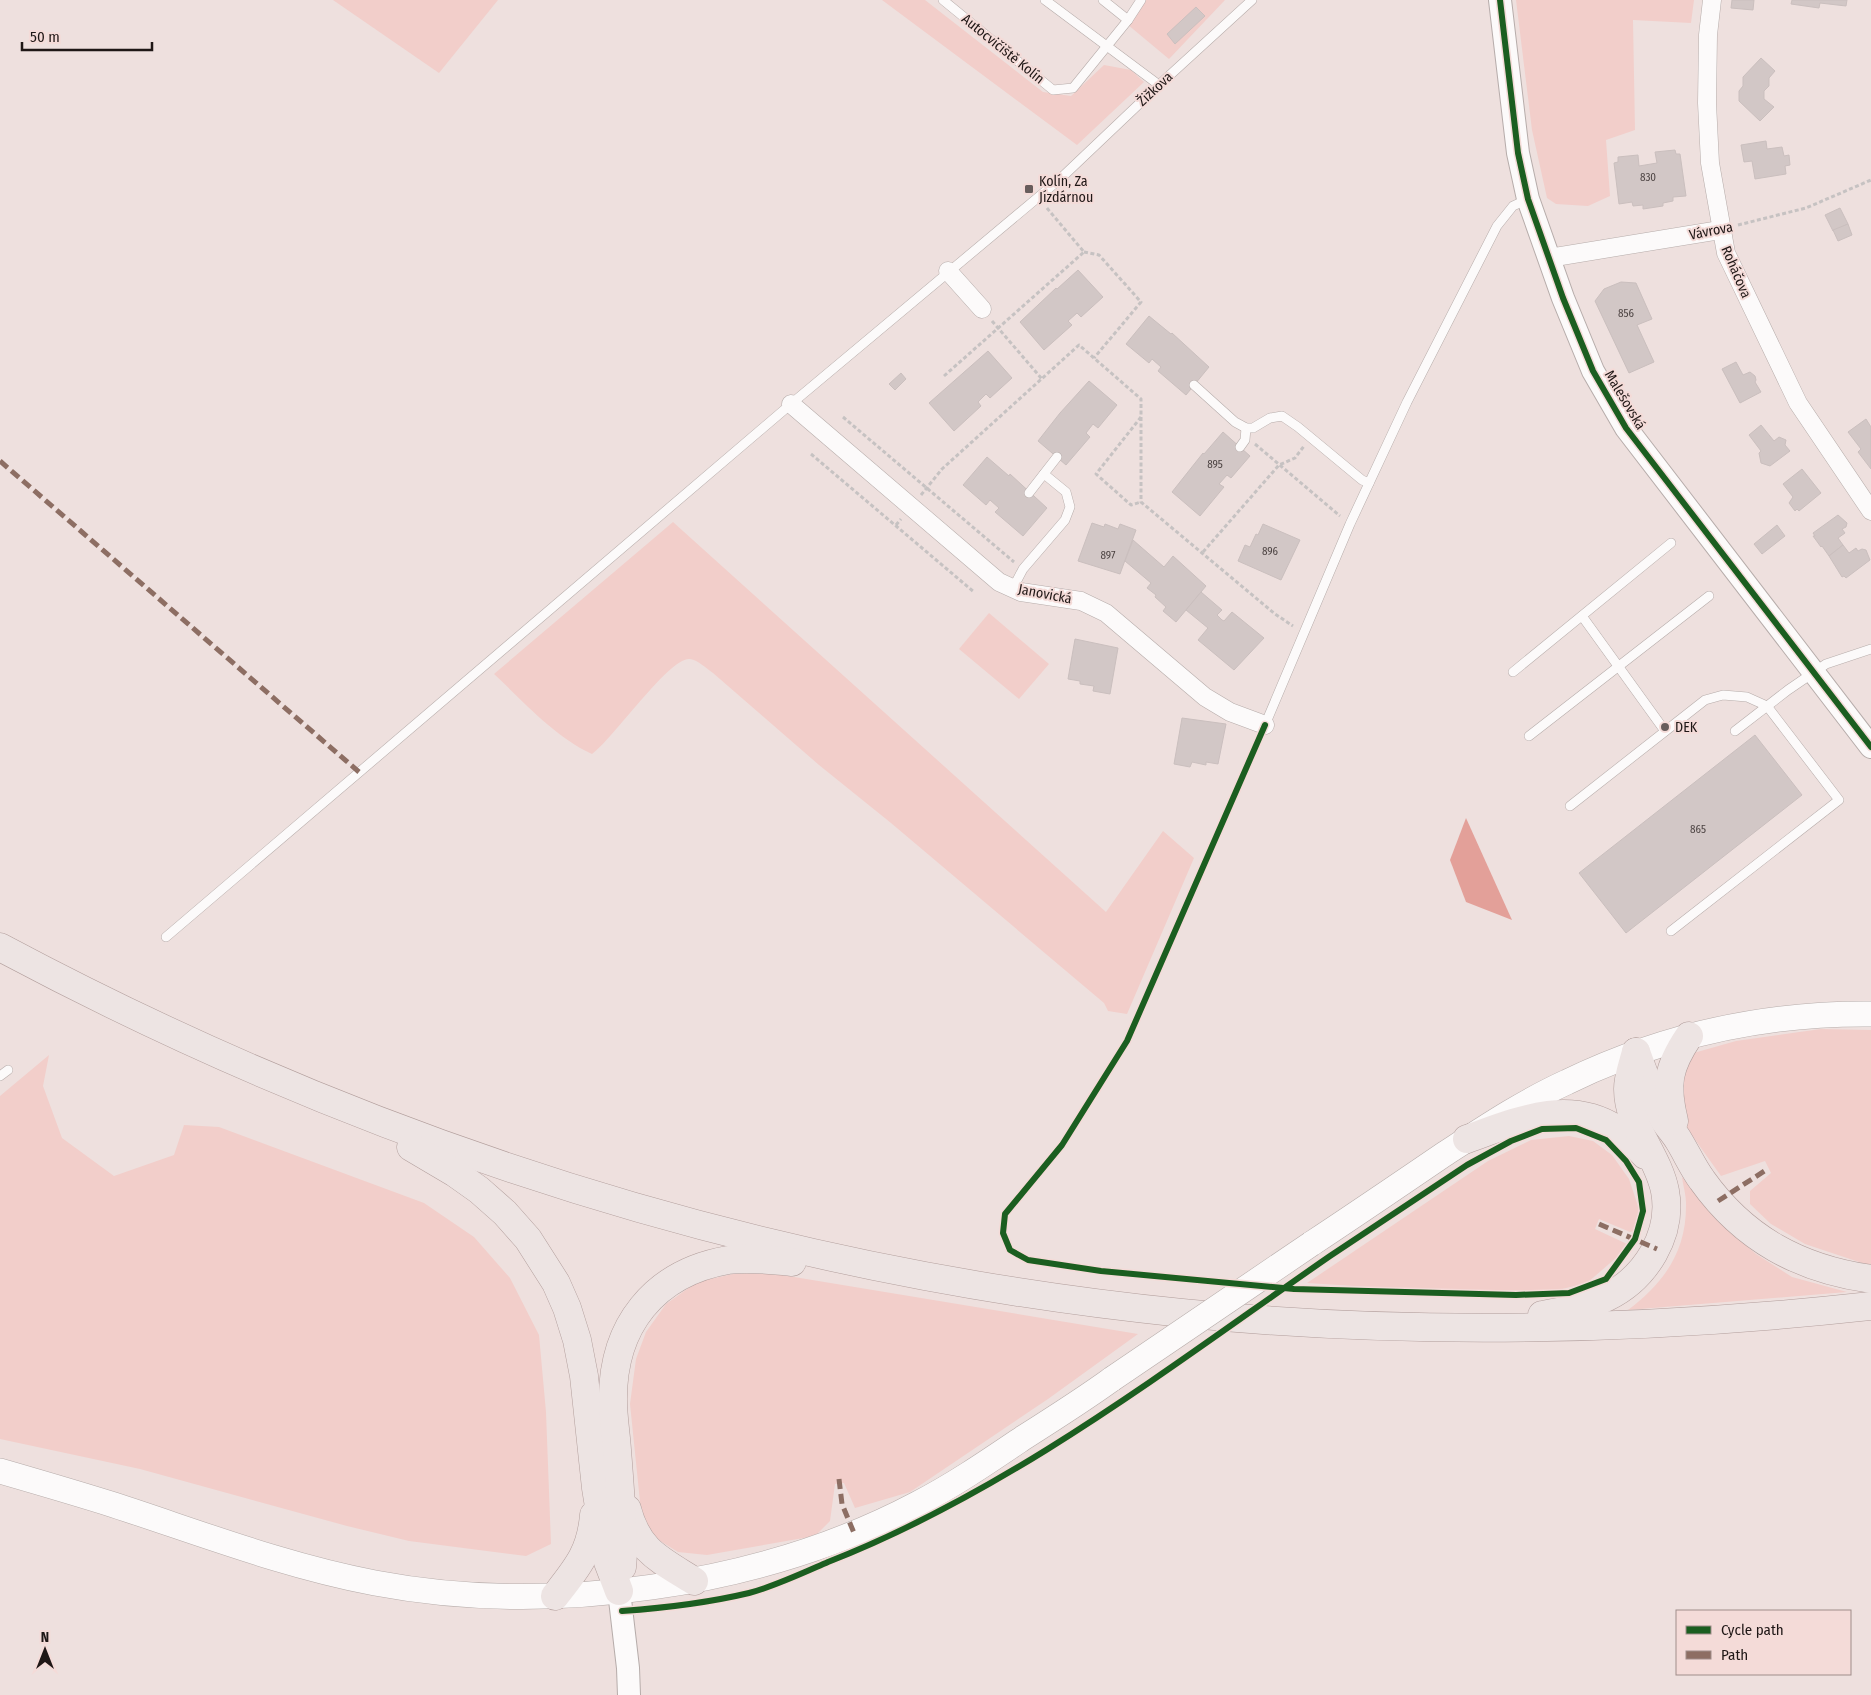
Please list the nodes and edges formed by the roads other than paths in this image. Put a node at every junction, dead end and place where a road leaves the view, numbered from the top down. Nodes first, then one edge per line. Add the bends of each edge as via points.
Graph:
1 (944, 0) edge
2 (1045, 0) edge
3 (1104, 0) edge
4 (1141, 0) edge
5 (1252, 0) edge
6 (1500, 0) edge
7 (1712, 0) edge
8 (1128, 20) junction
9 (1107, 47) junction
10 (1159, 85) junction
11 (1528, 199) junction
12 (1720, 230) junction
13 (1548, 258) junction
14 (948, 271) junction
15 (982, 309) road end
16 (1194, 385) dead end
17 (791, 404) junction
18 (1246, 428) junction
19 (1242, 443) road end
20 (1057, 457) dead end
21 (1044, 474) junction
22 (1369, 483) junction
23 (1029, 493) dead end
24 (1871, 511) edge
25 (1671, 543) dead end
26 (1013, 588) junction
27 (1710, 596) dead end
28 (1582, 616) junction
29 (1871, 649) edge
30 (1618, 667) junction
31 (1814, 671) junction
32 (1513, 672) dead end
33 (1767, 706) junction
34 (1265, 725) joint
35 (1665, 731) junction
36 (1735, 731) dead end
37 (1529, 736) dead end
38 (1871, 746) edge
39 (1570, 806) dead end
40 (1671, 931) dead end
41 (166, 937) dead end
42 (0, 947) edge
43 (1871, 1014) edge
44 (1689, 1036) junction
45 (1636, 1052) junction
46 (8, 1070) dead end
47 (0, 1076) edge
48 (340, 1107) junction
49 (1467, 1139) junction
50 (1678, 1139) junction
51 (1657, 1166) junction
52 (908, 1272) junction
53 (1871, 1280) edge
54 (1871, 1306) edge
55 (1461, 1327) junction
56 (0, 1471) edge
57 (608, 1487) junction
58 (694, 1581) junction
59 (618, 1591) junction
60 (555, 1596) junction
61 (629, 1695) edge

1 - 9 lane, Autocvičiště Kolín via 1054,90 1073,88
2 - 9 lane
3 - 8 lane
4 - 8 lane, Autocvičiště Kolín
5 - 10 lane, Žižkova
6 - 11 street, Malešovská via 1518,153
7 - 12 street, Roháčova via 1707,103 1710,163
8 - 9 lane, Autocvičiště Kolín
9 - 10 lane
10 - 14 lane, Žižkova via 1060,179
11 - 13 street, Malešovská
11 - 22 lane via 1513,206 1497,226
12 - 13 street, Vávrova
12 - 24 street, Roháčova via 1726,253 1798,403
13 - 31 street, Malešovská via 1593,371 1626,428
14 - 15 street
14 - 17 lane, Žižkova
16 - 18 lane
17 - 26 street, Janovická via 999,582
17 - 41 lane, Žižkova
18 - 19 lane
18 - 22 lane via 1282,416
20 - 21 lane
21 - 23 lane
21 - 26 lane via 1066,492 1070,507 1065,520 1023,569
22 - 34 lane
25 - 28 lane
26 - 34 street, Janovická via 1082,601 1106,613 1205,697 1230,712
27 - 30 lane
28 - 30 lane
28 - 32 lane
29 - 31 lane via 1835,660
30 - 35 lane
30 - 37 lane
31 - 33 lane
31 - 38 street, Malešovská
33 - 35 lane via 1747,697 1723,695 1705,700
33 - 36 lane
33 - 40 lane via 1839,800
35 - 39 lane
42 - 48 main road via 160,1028
43 - 44 main road via 1756,1022
44 - 45 main road
44 - 50 main road via 1677,1054 1669,1077 1669,1103
45 - 49 main road via 1565,1082
45 - 50 main road via 1662,1117
45 - 51 main road via 1629,1075 1629,1101 1636,1125
46 - 47 lane
48 - 52 main road via 502,1166 629,1205 738,1235
48 - 57 main road via 455,1172 505,1213 528,1239 556,1283 567,1308 577,1340
49 - 51 main road via 1538,1116 1554,1113 1583,1115 1616,1128
49 - 58 main road, bridge via 966,1476 916,1505 795,1555
50 - 53 main road via 1718,1201 1760,1239 1799,1261
51 - 55 main road via 1665,1192 1665,1227 1657,1249 1626,1285 1608,1297 1578,1308
52 - 55 main road via 1020,1292 1182,1313 1352,1325
52 - 57 main road via 772,1260 729,1260 694,1270 655,1292 634,1316 617,1357
54 - 55 main road via 1675,1323
56 - 60 main road via 306,1567 375,1583 444,1593
57 - 58 main road via 643,1545
57 - 59 main road via 623,1560
57 - 60 main road via 591,1541
58 - 59 main road
59 - 60 main road
59 - 61 street

